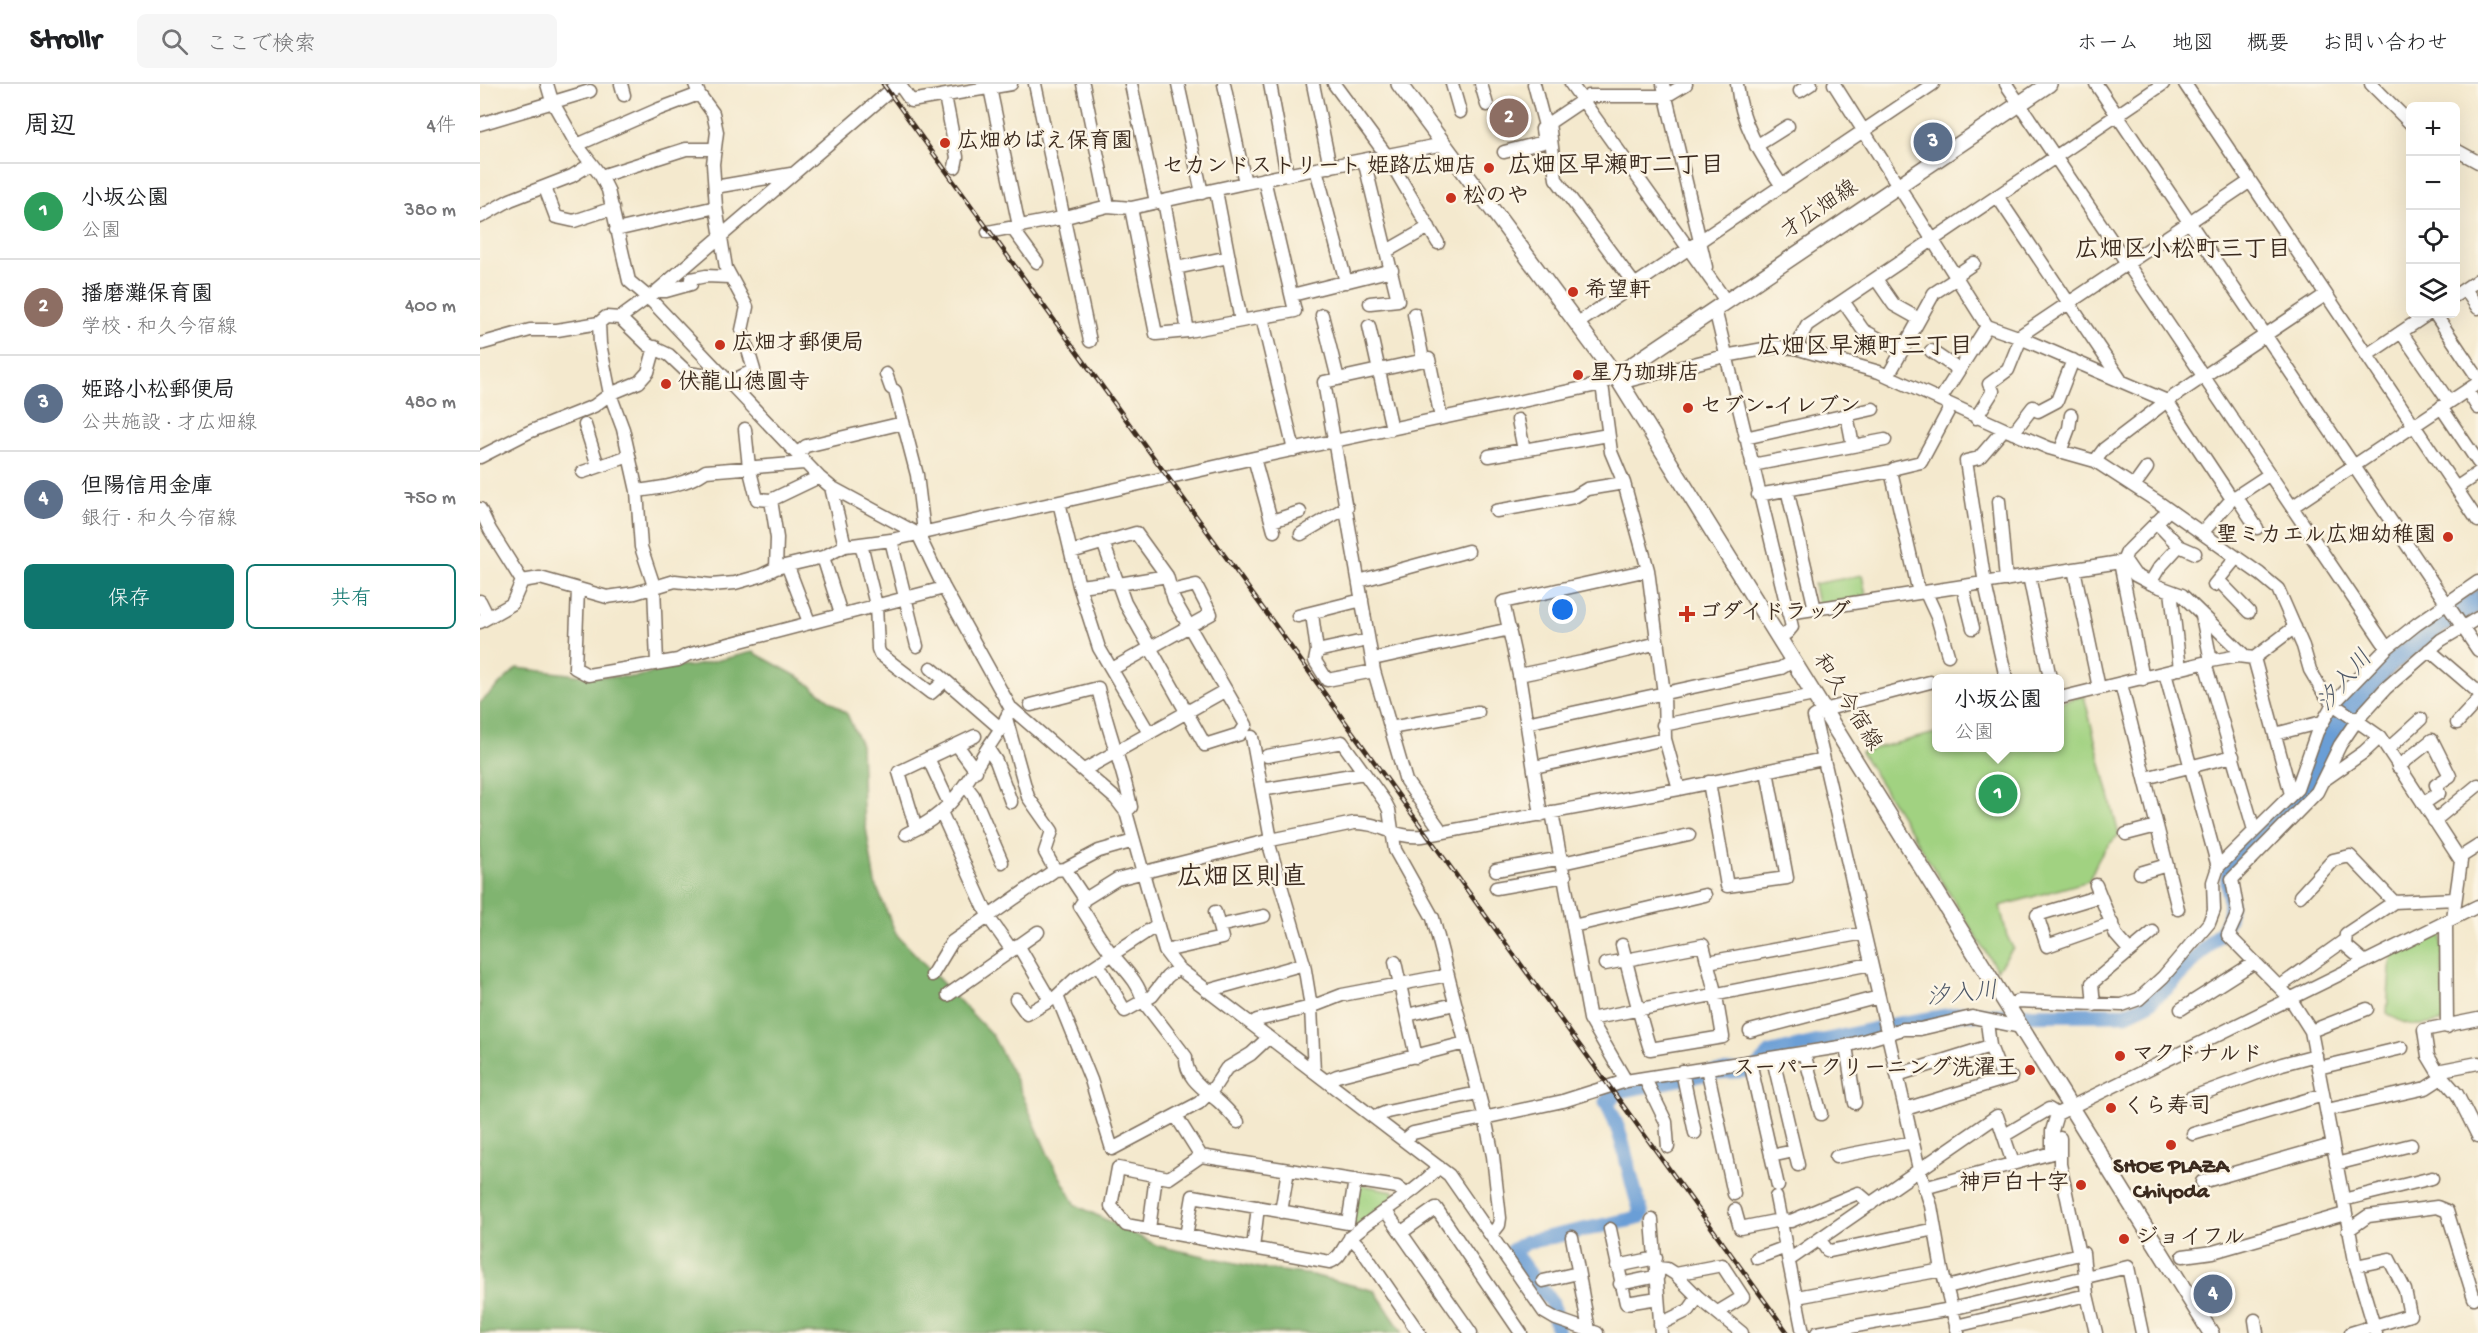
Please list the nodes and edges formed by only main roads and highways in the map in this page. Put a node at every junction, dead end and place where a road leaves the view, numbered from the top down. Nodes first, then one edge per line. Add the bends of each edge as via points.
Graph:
1 (1399, 84) edge
2 (2049, 84) edge
3 (1616, 376) junction
4 (2211, 1333) edge

1 - 3 main road, 和久今宿線
2 - 3 main road, 才広畑線
3 - 4 main road, 和久今宿線 via 2008,1006 2063,1111

